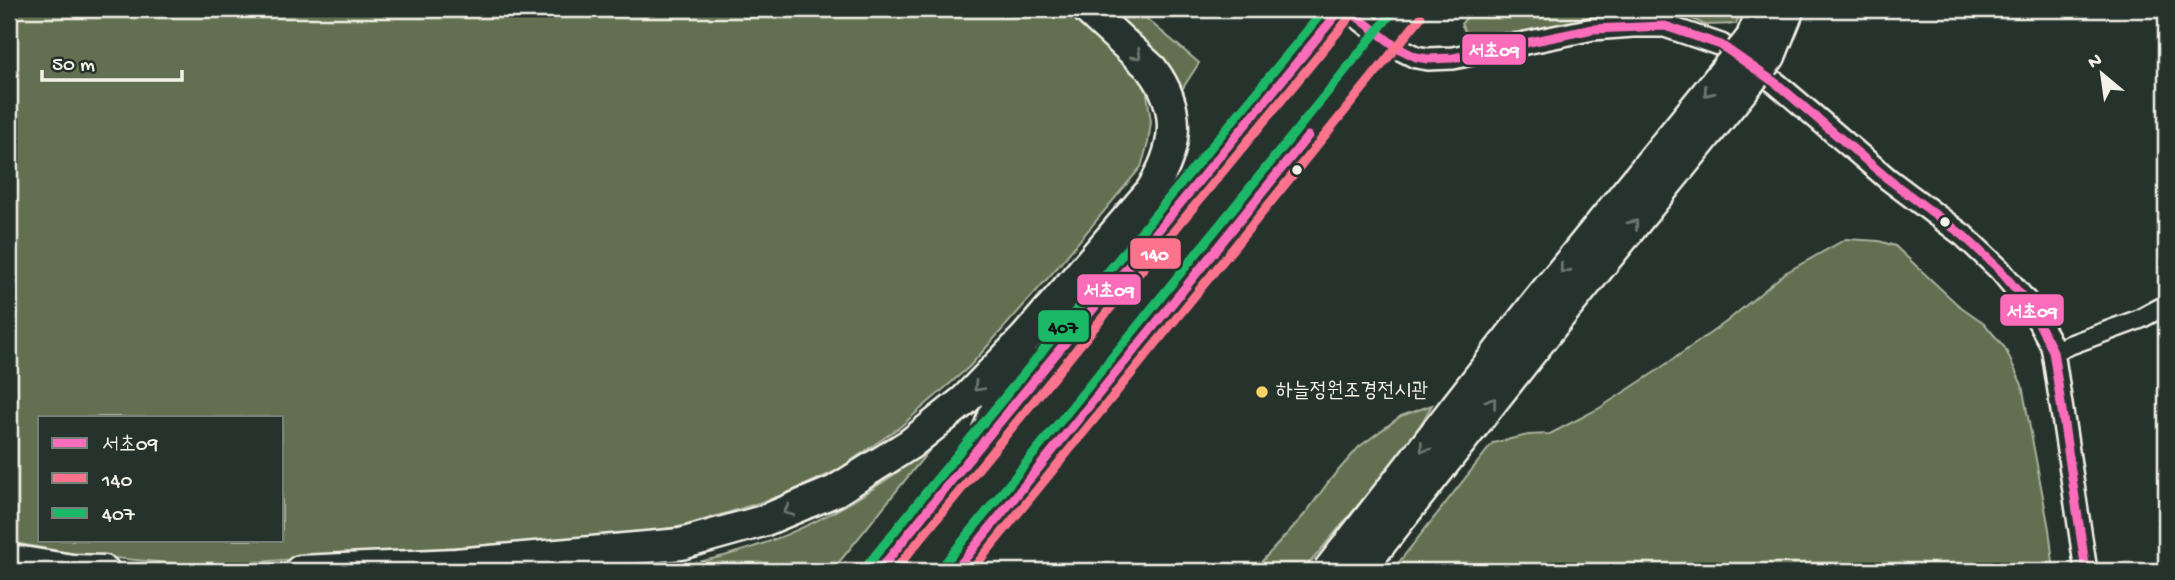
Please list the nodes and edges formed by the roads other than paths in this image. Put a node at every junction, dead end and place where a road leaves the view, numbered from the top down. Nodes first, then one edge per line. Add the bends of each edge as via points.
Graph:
1 (1087, 9) edge
2 (1341, 9) edge
3 (1347, 9) edge
4 (1411, 9) edge
5 (1762, 9) edge
6 (1788, 9) edge
7 (1386, 39) junction
8 (1760, 47) junction
9 (1162, 227) junction
10 (1086, 266) junction
11 (2166, 305) edge
12 (1025, 338) junction
13 (2053, 351) junction
14 (984, 441) junction
15 (9, 560) edge
16 (104, 571) edge
17 (300, 571) edge
18 (879, 571) edge
19 (955, 571) edge
20 (1328, 571) edge
21 (1359, 571) edge
22 (2086, 571) edge

1 -> 10 highway via 1152,69 1171,104 1174,124 1158,180
2 - 9 main road
3 - 7 street
4 - 7 main road
5 - 8 highway
6 - 8 highway via 1782,31
7 - 13 street via 1416,57 1440,59 1592,29 1665,26 1721,45 1777,84 1888,179 1964,236 2030,306
7 - 19 main road
8 -> 20 highway, bridge via 1546,292
21 -> 8 highway, bridge via 1558,318
9 - 10 highway
9 - 14 main road
10 - 12 highway
11 - 13 street
12 - 14 highway
12 -> 17 highway via 965,400 910,444 835,491 763,521 681,544 456,564
13 - 22 street
14 - 18 main road
15 - 16 highway

